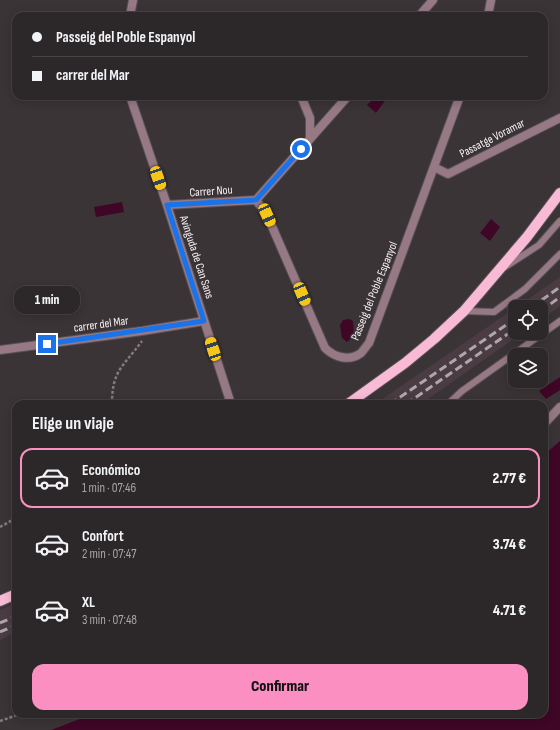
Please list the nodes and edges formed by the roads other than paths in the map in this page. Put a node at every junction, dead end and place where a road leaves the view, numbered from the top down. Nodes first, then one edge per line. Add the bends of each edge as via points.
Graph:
1 (133, 0) edge
2 (433, 0) edge
3 (491, 0) edge
4 (131, 12) edge
5 (422, 12) edge
6 (489, 12) edge
7 (131, 100) edge
8 (303, 100) edge
9 (344, 100) edge
10 (459, 100) edge
11 (560, 118) edge
12 (310, 139) junction
13 (434, 167) junction
14 (558, 196) edge
15 (256, 200) junction
16 (167, 205) junction
17 (560, 221) edge
18 (560, 254) edge
19 (495, 274) junction
20 (464, 311) junction
21 (204, 321) junction
22 (560, 321) edge
23 (0, 350) edge
24 (230, 400) edge
25 (354, 400) edge
26 (452, 400) edge
27 (560, 407) edge
28 (548, 420) edge
29 (12, 596) edge
30 (0, 601) edge

1 - 4 street
2 - 5 street
3 - 6 street
7 - 16 street, Avinguda de Can Sans
8 - 12 street via 310,118
9 - 12 street
10 - 13 street, Passeig del Poble Espanyol
11 - 13 street, Passatge Voramar via 448,174
12 - 15 street
13 - 15 street, Passeig del Poble Espanyol via 369,343 361,353 350,358 331,354 325,348 267,215
14 - 19 main road
15 - 16 street, Carrer Nou
16 - 21 street, Avinguda de Can Sans
17 - 19 lane via 540,245
18 - 20 lane via 525,289 494,312
19 - 20 main road
20 - 25 main road via 405,363
21 - 23 street, carrer del Mar
21 - 24 street, Avinguda de Can Sans
22 - 26 lane
27 - 28 street
29 - 30 main road

